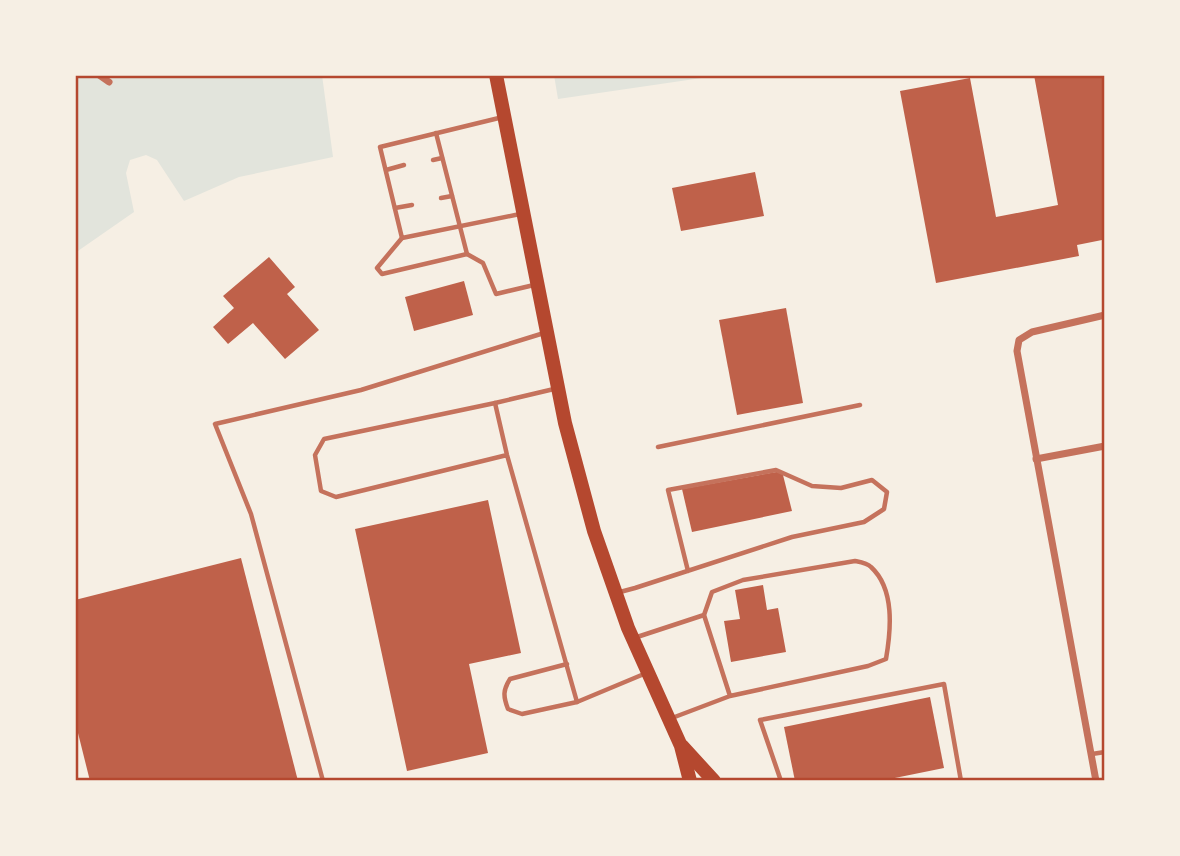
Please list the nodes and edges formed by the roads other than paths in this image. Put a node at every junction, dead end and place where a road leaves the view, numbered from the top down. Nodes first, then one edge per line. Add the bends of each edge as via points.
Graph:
1 (99, 75) edge
2 (496, 75) edge
3 (109, 82) dead end
4 (504, 116) junction
5 (436, 133) junction
6 (442, 158) junction
7 (433, 160) dead end
8 (404, 165) dead end
9 (386, 170) junction
10 (452, 196) junction
11 (441, 198) dead end
12 (412, 205) dead end
13 (395, 208) junction
14 (524, 213) junction
15 (459, 226) junction
16 (402, 239) junction
17 (467, 254) junction
18 (538, 284) junction
19 (1105, 315) edge
20 (548, 331) junction
21 (559, 388) junction
22 (495, 403) junction
23 (860, 405) dead end
24 (1105, 446) edge
25 (658, 447) dead end
26 (507, 456) junction
27 (1036, 459) junction
28 (688, 571) junction
29 (616, 593) junction
30 (704, 615) junction
31 (633, 638) junction
32 (567, 664) junction
33 (648, 673) junction
34 (730, 696) junction
35 (577, 702) junction
36 (669, 719) junction
37 (681, 746) junction
38 (1105, 752) edge
39 (1092, 754) junction
40 (323, 781) edge
41 (690, 781) edge
42 (714, 781) edge
43 (781, 781) edge
44 (961, 781) edge
45 (1096, 781) edge

1 - 3 street
2 - 4 main road
4 - 5 lane
4 - 14 main road
5 - 6 lane
5 - 9 lane via 380,147
6 - 7 lane
6 - 10 lane
8 - 9 lane
9 - 13 lane
10 - 11 lane
10 - 15 lane
12 - 13 lane
13 - 16 lane
14 - 15 lane
14 - 18 main road
15 - 16 lane
15 - 17 lane
16 - 17 lane via 377,268 382,274
17 - 18 lane via 483,264 496,294
18 - 20 main road
19 - 27 street via 1032,332 1019,340 1017,351
20 - 21 main road
20 - 40 lane via 361,390 215,424 251,514
21 - 22 lane
21 - 29 main road via 594,531
22 - 26 lane
22 - 26 lane via 324,439 315,455 321,491 336,497
23 - 25 lane
24 - 27 street
26 - 32 lane
27 - 39 street
28 - 28 lane via 792,537 864,522 884,509 887,492 872,480 841,488 812,486 776,470 668,490
28 - 29 lane
29 - 31 main road
30 - 31 lane
30 - 34 lane
30 - 34 lane via 712,592 743,580 855,561 870,565 886,589 891,631 886,659
31 - 33 main road
32 - 35 lane
32 - 35 lane via 510,679 503,697 508,709 522,714
33 - 35 lane
33 - 36 main road
34 - 36 lane
36 - 37 main road
37 - 41 main road
37 - 42 main road
38 - 39 lane
39 - 45 street
43 - 44 lane via 760,720 944,684

